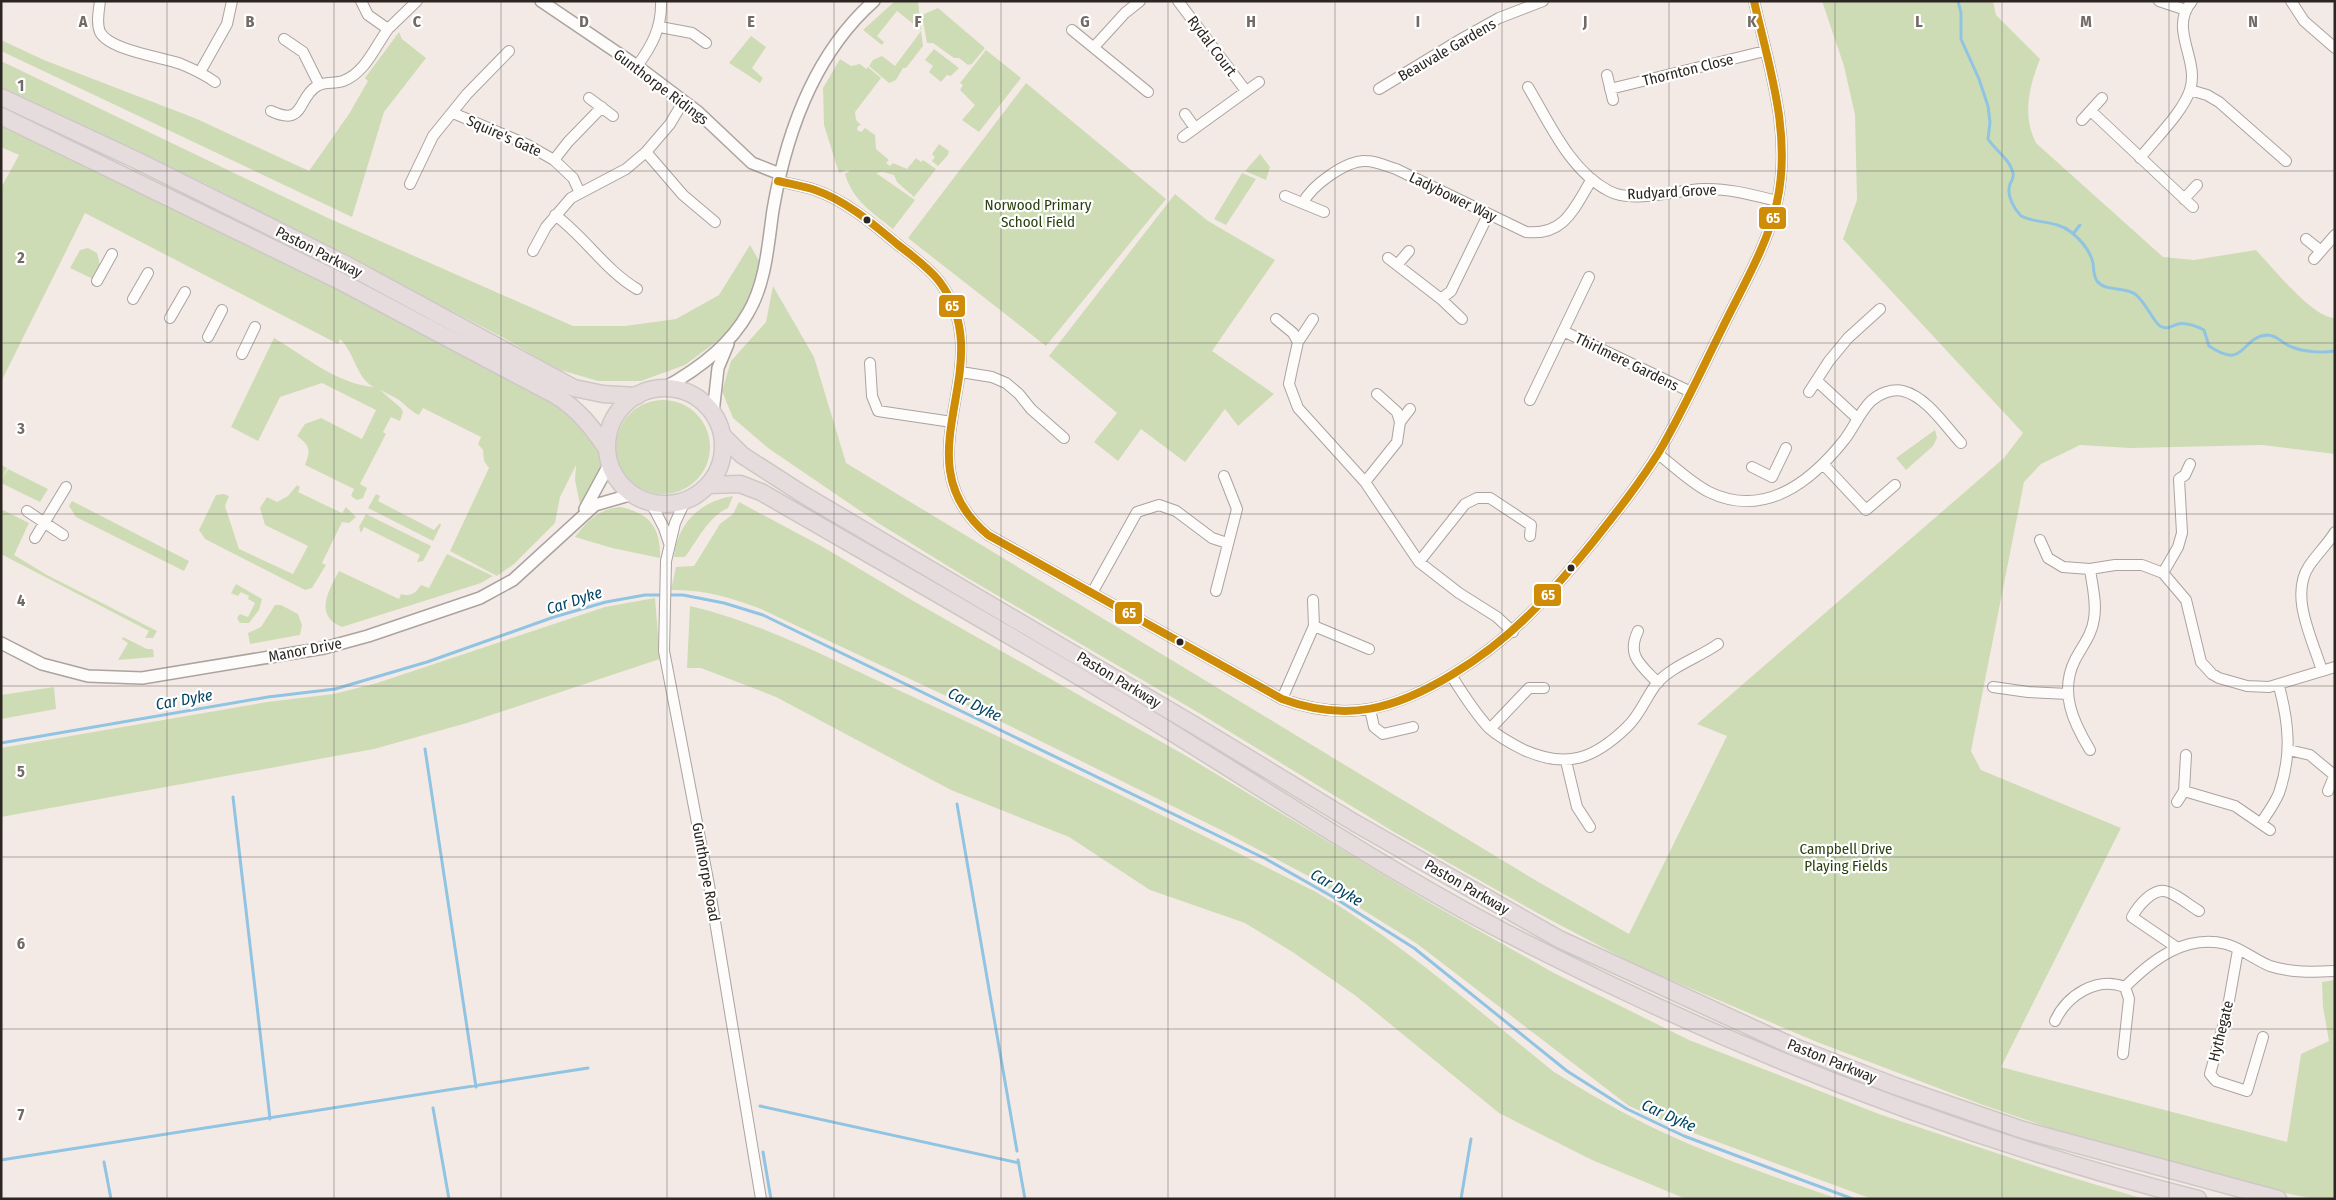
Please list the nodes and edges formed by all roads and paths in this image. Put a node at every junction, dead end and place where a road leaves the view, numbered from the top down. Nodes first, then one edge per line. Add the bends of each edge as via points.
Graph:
1 (100, 1) edge
2 (361, 1) edge
3 (417, 1) edge
4 (541, 1) edge
5 (661, 1) edge
6 (874, 1) edge
7 (1140, 1) edge
8 (1178, 1) edge
9 (1543, 1) edge
10 (1754, 1) edge
11 (2159, 1) edge
12 (2192, 1) edge
13 (2291, 1) edge
14 (230, 2) edge
15 (2186, 10) junction
16 (660, 27) junction
17 (388, 29) junction
18 (1072, 30) dead end
19 (284, 39) dead end
20 (706, 42) dead end
21 (1094, 47) junction
22 (2335, 48) edge
23 (509, 51) dead end
24 (1765, 51) junction
25 (637, 66) junction
26 (200, 72) junction
27 (1607, 75) dead end
28 (215, 82) dead end
29 (1259, 82) dead end
30 (319, 84) junction
31 (1528, 87) dead end
32 (1610, 89) junction
33 (1379, 90) dead end
34 (2190, 90) junction
35 (1246, 91) junction
36 (1148, 92) dead end
37 (1, 97) edge
38 (589, 98) dead end
39 (2102, 98) dead end
40 (1613, 100) dead end
41 (683, 102) junction
42 (602, 108) junction
43 (271, 111) dead end
44 (2091, 111) junction
45 (453, 113) junction
46 (1185, 114) dead end
47 (1, 116) edge
48 (613, 116) dead end
49 (2082, 120) dead end
50 (1195, 128) junction
51 (1183, 137) dead end
52 (646, 152) junction
53 (2140, 158) junction
54 (554, 160) junction
55 (2286, 161) dead end
56 (779, 178) junction
57 (1592, 179) junction
58 (410, 184) dead end
59 (2197, 185) dead end
60 (580, 192) junction
61 (1284, 196) dead end
62 (2184, 199) junction
63 (1777, 201) junction
64 (1303, 203) junction
65 (2193, 207) dead end
66 (1324, 212) dead end
67 (1488, 215) junction
68 (554, 216) junction
69 (715, 222) dead end
70 (2335, 235) edge
71 (2306, 239) dead end
72 (533, 251) dead end
73 (1409, 251) dead end
74 (112, 254) dead end
75 (1388, 258) dead end
76 (1397, 265) junction
77 (148, 273) dead end
78 (1589, 277) dead end
79 (98, 281) dead end
80 (638, 288) dead end
81 (185, 292) dead end
82 (133, 299) dead end
83 (1441, 299) junction
84 (1880, 309) dead end
85 (222, 310) dead end
86 (170, 318) dead end
87 (1313, 319) dead end
88 (1462, 319) dead end
89 (1276, 320) dead end
90 (255, 327) dead end
91 (1563, 331) junction
92 (732, 335) junction
93 (208, 337) dead end
94 (1298, 342) junction
95 (242, 354) dead end
96 (870, 363) dead end
97 (960, 372) junction
98 (1817, 381) junction
99 (664, 388) junction
100 (1691, 392) junction
101 (1809, 392) dead end
102 (1377, 394) dead end
103 (637, 396) junction
104 (1530, 400) dead end
105 (1410, 408) dead end
106 (713, 413) junction
107 (1858, 419) junction
108 (952, 422) junction
109 (1400, 422) junction
110 (722, 435) junction
111 (1064, 438) dead end
112 (1961, 443) dead end
113 (1786, 448) dead end
114 (1658, 454) junction
115 (609, 456) junction
116 (1823, 464) junction
117 (2190, 464) dead end
118 (1752, 467) dead end
119 (1224, 476) dead end
120 (1772, 477) junction
121 (1365, 482) junction
122 (708, 485) junction
123 (1895, 485) dead end
124 (66, 487) dead end
125 (633, 494) junction
126 (1780, 495) junction
127 (686, 499) junction
128 (650, 501) junction
129 (27, 511) dead end
130 (580, 517) junction
131 (45, 522) junction
132 (2335, 532) edge
133 (63, 535) dead end
134 (1530, 536) dead end
135 (35, 538) dead end
136 (2040, 540) dead end
137 (1227, 543) junction
138 (669, 544) junction
139 (1419, 562) junction
140 (2090, 569) junction
141 (2163, 573) junction
142 (1216, 591) dead end
143 (1092, 593) junction
144 (1313, 600) dead end
145 (1314, 626) junction
146 (1638, 631) dead end
147 (1513, 632) junction
148 (1, 643) edge
149 (1718, 644) dead end
150 (1368, 649) dead end
151 (2335, 667) edge
152 (2322, 671) junction
153 (1451, 675) junction
154 (1658, 682) junction
155 (2279, 686) junction
156 (1993, 687) dead end
157 (1544, 688) dead end
158 (2068, 694) junction
159 (1282, 699) junction
160 (1370, 709) junction
161 (1413, 727) dead end
162 (1490, 729) junction
163 (2090, 750) dead end
164 (2289, 750) junction
165 (2186, 755) dead end
166 (1566, 761) junction
167 (2334, 775) edge
168 (2328, 790) dead end
169 (2184, 791) junction
170 (2177, 802) dead end
171 (2261, 823) junction
172 (1590, 827) dead end
173 (2270, 830) dead end
174 (2199, 912) dead end
175 (2176, 948) junction
176 (2238, 950) junction
177 (2335, 971) edge
178 (2125, 987) junction
179 (2055, 1021) dead end
180 (2263, 1037) dead end
181 (2123, 1054) dead end
182 (761, 1199) edge
183 (2198, 1199) edge
184 (2278, 1199) edge

1 - 26 street via 99,31 108,41
2 - 17 street via 368,15
3 - 17 street
4 - 25 street, Gunthorpe Ridings
5 - 16 street
6 - 56 street via 836,46 805,98 796,117
7 - 21 street
8 - 35 street, Rydal Court
9 - 33 street, Beauvale Gardens via 1492,22
10 - 24 street
11 - 15 street
12 - 15 street
13 - 22 street via 2304,21
14 - 26 street via 227,24
15 - 34 street via 2182,26 2192,69
16 - 20 street via 692,33
16 - 25 street
17 - 30 street via 358,72 345,80
18 - 21 street
19 - 30 street via 303,52
21 - 36 street
23 - 45 street, Squire's Gate
24 - 32 street, Thornton Close
24 - 63 street via 1782,128
25 - 41 street, Gunthorpe Ridings
26 - 28 street
27 - 32 street
29 - 35 street, Rydal Court
30 - 43 street via 295,114 282,116
31 - 57 street, Rudyard Grove via 1570,155
32 - 40 street
34 - 53 street via 2180,108
34 - 55 street via 2219,102
35 - 50 street, Rydal Court
37 - 103 highway, Paston Parkway via 347,265 574,388
38 - 42 street
39 - 44 street
41 - 52 street via 670,124
41 - 56 street, Gunthorpe Ridings via 752,163
42 - 48 street
42 - 54 street, Squire's Gate
44 - 49 street
44 - 53 street
45 - 54 street, Squire's Gate via 526,144
45 - 58 street, Squire's Gate via 428,144
46 - 50 street
47 - 115 highway, Paston Parkway via 340,281 555,395 573,406 588,422
50 - 51 street, Rydal Court
52 - 60 street via 626,169
52 - 69 street via 683,195
53 - 62 street
54 - 60 street, Squire's Gate via 573,178
56 - 92 street via 758,289 749,312
56 - 97 street via 838,201 895,242 939,281 957,314 962,332
57 - 63 street, Rudyard Grove via 1609,191 1622,195 1724,189
57 - 67 street, Ladybower Way via 1565,221 1549,232 1526,232
59 - 62 street
60 - 68 street
61 - 64 street
62 - 65 street
63 - 100 street via 1760,249
64 - 66 street
64 - 67 street, Ladybower Way via 1316,186 1352,164 1364,161 1396,169
67 - 83 street via 1451,291
68 - 72 street
68 - 80 street via 589,245 617,276
70 - 71 street via 2317,255
73 - 76 street
74 - 79 street
75 - 76 street
76 - 83 street
77 - 82 street
78 - 91 street, Thirlmere Gardens
81 - 86 street
83 - 88 street
84 - 98 street via 1848,338
85 - 93 street
87 - 94 street
89 - 94 street via 1293,333
90 - 95 street
91 - 100 street, Thirlmere Gardens
91 - 104 street, Thirlmere Gardens
92 - 99 street via 697,369
92 - 106 street via 718,368
94 - 121 street via 1290,384 1298,408
96 - 108 street via 872,396 878,411
97 - 108 street
97 - 111 street via 1006,383
98 - 101 street
98 - 107 street
99 - 103 highway
99 - 106 highway via 691,394
100 - 114 street
102 - 109 street via 1397,412
103 - 115 highway via 622,407 612,422
105 - 109 street
106 - 110 highway
107 - 112 street via 1871,402 1885,393 1900,390 1925,404
107 - 116 street
108 - 143 street via 947,447 950,477 956,495 976,525 988,535
109 - 121 street via 1397,442
110 - 122 highway via 719,467
110 - 184 highway, Paston Parkway via 742,455 804,495 1364,828 1558,939 1792,1046 1895,1086 2023,1130
113 - 120 street
114 - 126 street via 1709,492 1750,502
114 - 147 street via 1554,590
115 - 125 highway via 619,480
115 - 130 street, Manor Drive
116 - 123 street via 1866,510
116 - 126 street via 1794,488
117 - 141 street via 2179,479 2182,533
118 - 120 street
119 - 137 street via 1237,509
120 - 126 street
121 - 139 street
122 - 127 highway
122 - 183 highway, Paston Parkway via 740,484 761,492 1143,715 1411,878 1516,938 1637,998 1770,1057 1893,1105 2019,1148
124 - 131 street
125 - 128 highway
125 - 130 street, Manor Drive via 595,505
127 - 128 highway via 672,503
127 - 138 street, Gunthorpe Road
128 - 138 street, Gunthorpe Road
129 - 131 street
130 - 148 street, Manor Drive via 513,580 480,598 324,648 142,678 88,676 42,664
131 - 133 street
131 - 135 street
132 - 152 street via 2309,566 2300,590
134 - 139 street via 1531,525 1525,520 1490,498 1477,498 1465,504
136 - 140 street via 2048,558 2063,567
137 - 142 street
137 - 143 street via 1212,538 1176,512 1160,505 1137,512
138 - 182 street, Gunthorpe Road via 664,578 666,659 709,885
139 - 147 street
140 - 141 street via 2142,566
140 - 158 street via 2094,618 2087,640 2070,672
141 - 155 street via 2186,600 2198,654 2206,668 2219,678 2242,685
143 - 159 street
144 - 145 street
145 - 150 street
145 - 159 street
146 - 154 street via 1633,642 1636,658
147 - 153 street via 1483,656
149 - 154 street
151 - 152 street
152 - 155 street
153 - 160 street via 1419,694
153 - 162 street via 1470,706
154 - 166 street via 1628,726 1613,740 1582,758
155 - 164 street via 2287,716
156 - 158 street
157 - 162 street via 1529,688
158 - 163 street via 2076,724
159 - 160 street via 1324,710
160 - 161 street via 1374,727 1383,734
162 - 166 street via 1511,744 1544,758
164 - 167 street via 2310,755
164 - 171 street via 2278,794
165 - 169 street
166 - 172 street via 1577,807
167 - 168 street
169 - 170 street
169 - 171 street via 2235,806
171 - 173 street
174 - 175 street via 2168,892 2160,891 2137,908 2132,917
175 - 176 street via 2207,942 2226,944
175 - 178 street via 2145,967
176 - 177 street via 2271,966 2301,972
176 - 180 street, Hythegate via 2227,1012 2210,1074 2216,1081 2247,1091
178 - 179 street via 2113,982 2089,988 2061,1008
178 - 181 street via 2129,999

